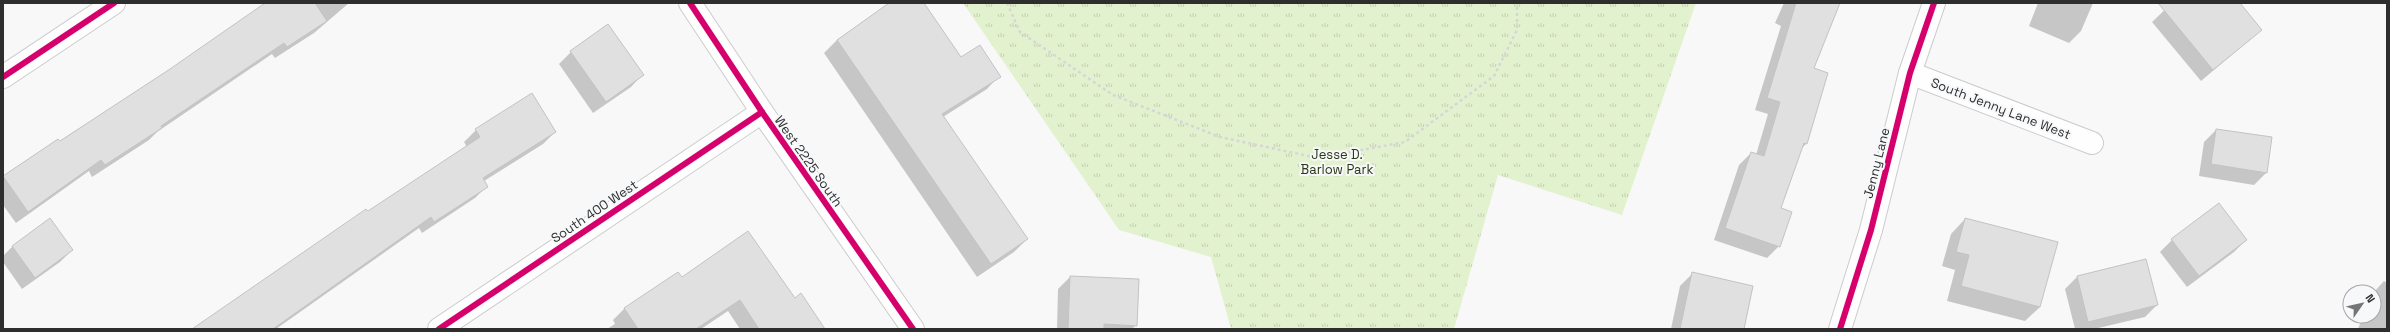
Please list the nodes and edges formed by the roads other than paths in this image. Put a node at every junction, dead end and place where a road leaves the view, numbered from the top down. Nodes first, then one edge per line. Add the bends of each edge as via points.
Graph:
1 (114, 3) edge
2 (690, 3) edge
3 (1934, 3) edge
4 (1910, 73) junction
5 (3, 76) edge
6 (762, 112) junction
7 (2092, 143) dead end
8 (439, 329) edge
9 (913, 329) edge
10 (1840, 329) edge

1 - 5 street
2 - 6 street, West 2225 South
3 - 4 street, Jenny Lane
4 - 7 street, South Jenny Lane West
4 - 10 street, Jenny Lane via 1871,230
6 - 8 street, South 400 West
6 - 9 street, West 2225 South

